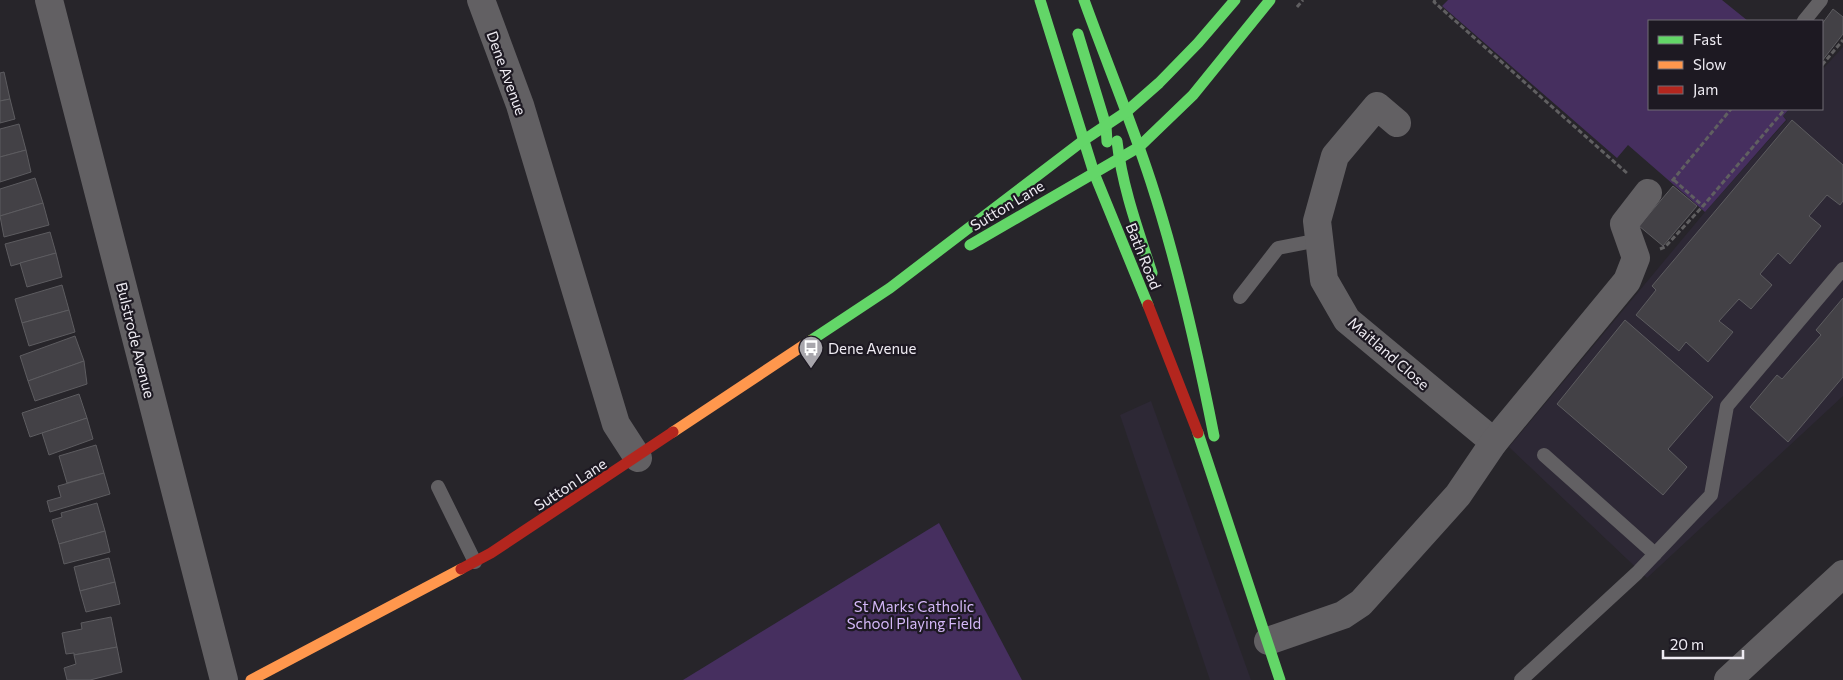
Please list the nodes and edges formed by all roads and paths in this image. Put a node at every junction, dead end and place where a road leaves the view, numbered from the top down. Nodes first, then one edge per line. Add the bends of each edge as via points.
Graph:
1 (48, 0) edge
2 (481, 0) edge
3 (1040, 0) edge
4 (1084, 0) edge
5 (1235, 0) edge
6 (1270, 0) edge
7 (1435, 0) edge
8 (1821, 0) edge
9 (1805, 20) edge
10 (1075, 26) dead end
11 (1843, 40) edge
12 (1823, 64) edge
13 (1730, 110) edge
14 (1784, 110) edge
15 (1126, 112) junction
16 (1397, 123) dead end
17 (1106, 126) junction
18 (1084, 140) junction
19 (1139, 147) junction
20 (1119, 159) junction
21 (1094, 173) junction
22 (1674, 180) junction
23 (1648, 193) junction
24 (1703, 206) junction
25 (1319, 240) junction
26 (1636, 258) junction
27 (1843, 269) edge
28 (890, 288) junction
29 (1157, 289) dead end
30 (1240, 297) dead end
31 (1166, 317) dead end
32 (1186, 396) junction
33 (1494, 442) junction
34 (1544, 456) dead end
35 (638, 458) junction
36 (438, 487) dead end
37 (1229, 521) junction
38 (1655, 554) junction
39 (474, 562) junction
40 (1843, 574) edge
41 (1268, 641) junction
42 (224, 680) edge
43 (250, 680) edge
44 (1280, 680) edge
45 (1521, 680) edge
46 (1728, 680) edge

1 - 42 street, Bulstrode Avenue
2 - 35 street, Dene Avenue via 520,105 616,424
3 - 18 main road, Bath Road
4 - 15 main road, Bath Road
5 - 15 main road, Sutton Lane via 1198,43
6 - 19 main road, Sutton Lane via 1193,95
7 - 23 path
8 - 9 lane
10 - 17 main road
11 - 12 path
13 - 22 path
14 - 24 path
15 - 17 main road, Sutton Lane
15 - 19 main road, Bath Road
15 - 20 main road via 1117,128
16 - 25 street, Maitland Close via 1377,106 1335,156 1316,221
17 - 18 main road, Sutton Lane
17 - 21 main road via 1105,157
18 - 21 main road, Bath Road
18 - 28 main road, Sutton Lane
19 - 20 main road, Sutton Lane
19 - 37 main road, Bath Road via 1163,222 1204,383
20 - 21 main road, Sutton Lane
20 - 29 main road
21 - 28 main road, Sutton Lane
21 - 32 main road, Bath Road
22 - 23 path
22 - 24 path
23 - 26 street via 1624,224
24 - 26 path via 1664,247
25 - 30 lane via 1278,248
25 - 33 street, Maitland Close via 1324,280 1347,320
26 - 33 street via 1627,280
27 - 38 lane via 1727,406 1711,495
28 - 35 main road, Sutton Lane
31 - 32 main road
32 - 37 main road, Bath Road
33 - 41 street via 1458,495 1361,603 1343,614
34 - 38 lane
35 - 39 main road, Sutton Lane
36 - 39 lane
37 - 41 main road, Bath Road
38 - 45 lane
39 - 43 main road, Sutton Lane
40 - 46 street
41 - 44 main road, Bath Road

